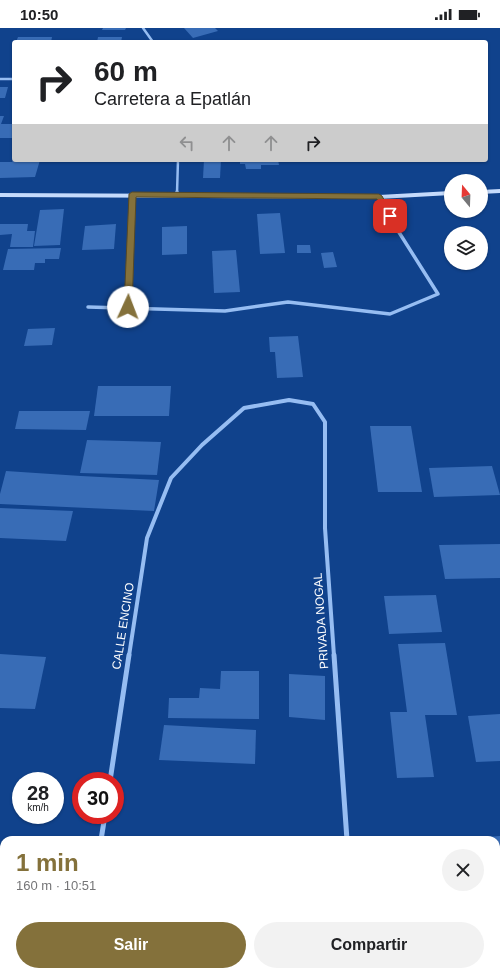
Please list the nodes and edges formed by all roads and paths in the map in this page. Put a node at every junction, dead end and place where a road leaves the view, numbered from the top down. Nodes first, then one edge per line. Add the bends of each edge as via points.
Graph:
1 (143, 28) edge
2 (152, 40) edge
3 (0, 79) edge
4 (12, 79) edge
5 (178, 162) edge
6 (500, 191) edge
7 (488, 192) edge
8 (444, 193) edge
9 (132, 194) junction
10 (0, 195) edge
11 (177, 195) junction
12 (379, 196) junction
13 (88, 307) dead end
14 (128, 307) junction
15 (313, 404) joint
16 (111, 772) edge
17 (104, 824) edge
18 (102, 836) edge
19 (347, 836) edge

1 - 2 street
3 - 4 street
5 - 11 street
6 - 7 main road
8 - 12 main road
9 - 10 main road
9 - 11 main road
9 - 14 street
11 - 12 main road
12 - 14 street via 438,294 390,314 288,302 226,311
13 - 14 street
15 - 16 street, CALLE ENCINO via 289,400 244,408 202,445 171,478 147,538
15 - 19 street, PRIVADA NOGAL via 325,422 325,528
17 - 18 street

